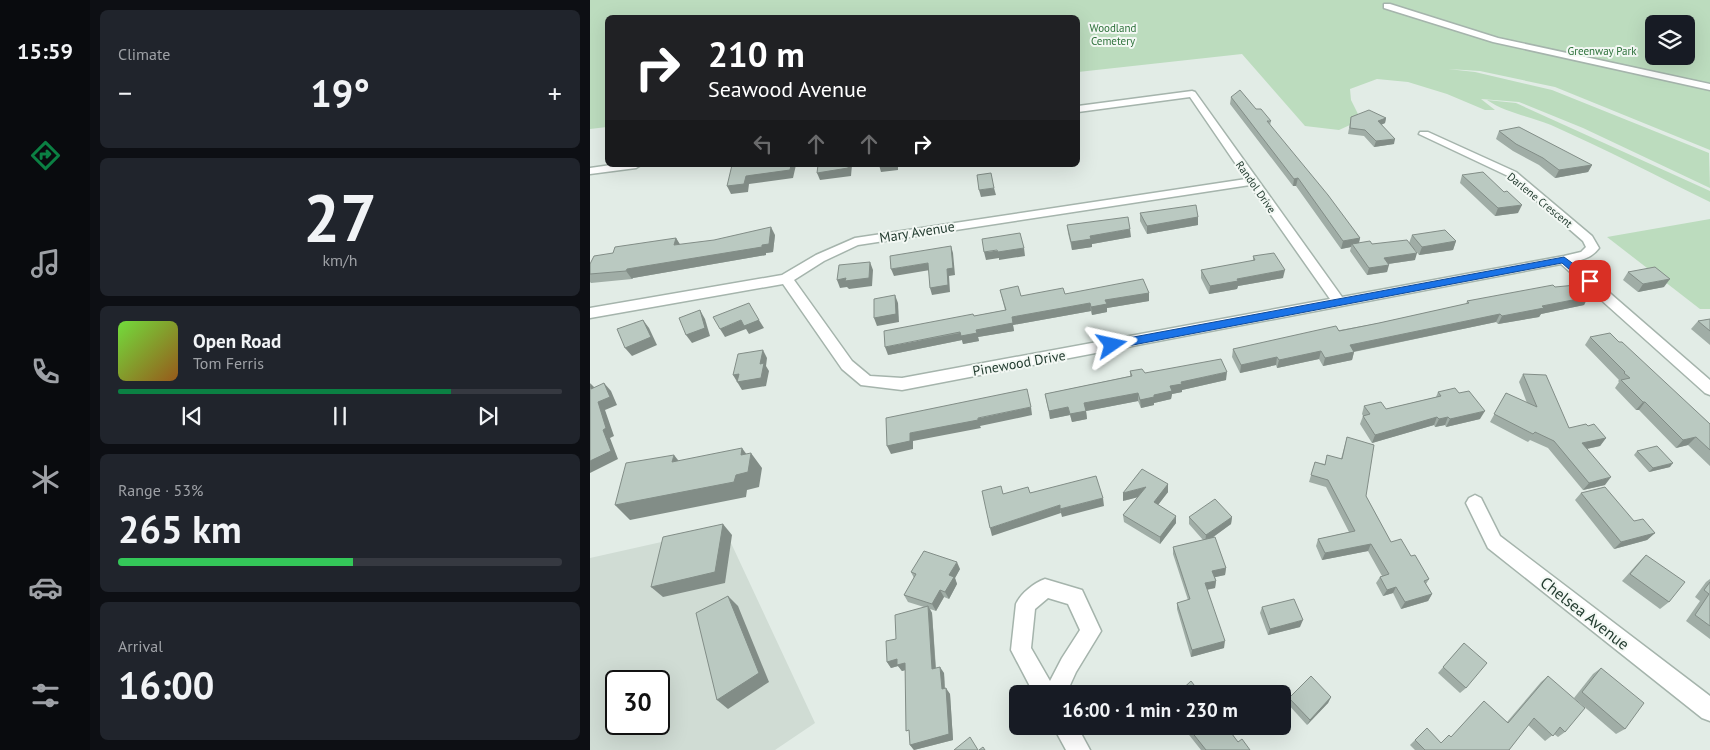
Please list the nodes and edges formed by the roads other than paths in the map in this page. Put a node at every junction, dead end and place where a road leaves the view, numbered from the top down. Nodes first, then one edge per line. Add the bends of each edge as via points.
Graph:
1 (1387, 6) dead end
2 (1710, 87) edge
3 (1080, 109) edge
4 (1424, 134) dead end
5 (621, 167) edge
6 (590, 171) edge
7 (1252, 181) junction
8 (1564, 260) junction
9 (786, 279) junction
10 (1339, 304) junction
11 (590, 313) edge
12 (1710, 389) edge
13 (1475, 503) dead end
14 (1041, 685) edge
15 (1059, 685) edge
16 (1710, 710) edge
17 (1070, 735) edge
18 (1079, 750) edge

1 - 2 street via 1496,40
3 - 7 street, Randol Drive via 1192,94
4 - 8 street, Darlene Crescent via 1512,174 1588,239 1593,248 1585,255
5 - 6 street
7 - 9 street, Mary Avenue via 854,242
7 - 10 street, Randol Drive
8 - 10 street, Pinewood Drive
8 - 12 street
9 - 10 street, Pinewood Drive via 847,365 866,381 902,384
9 - 11 street, Mary Avenue
13 - 16 street, Chelsea Avenue via 1494,542
14 - 15 street via 1021,650 1026,604 1045,588 1075,597 1091,631
17 - 18 street

